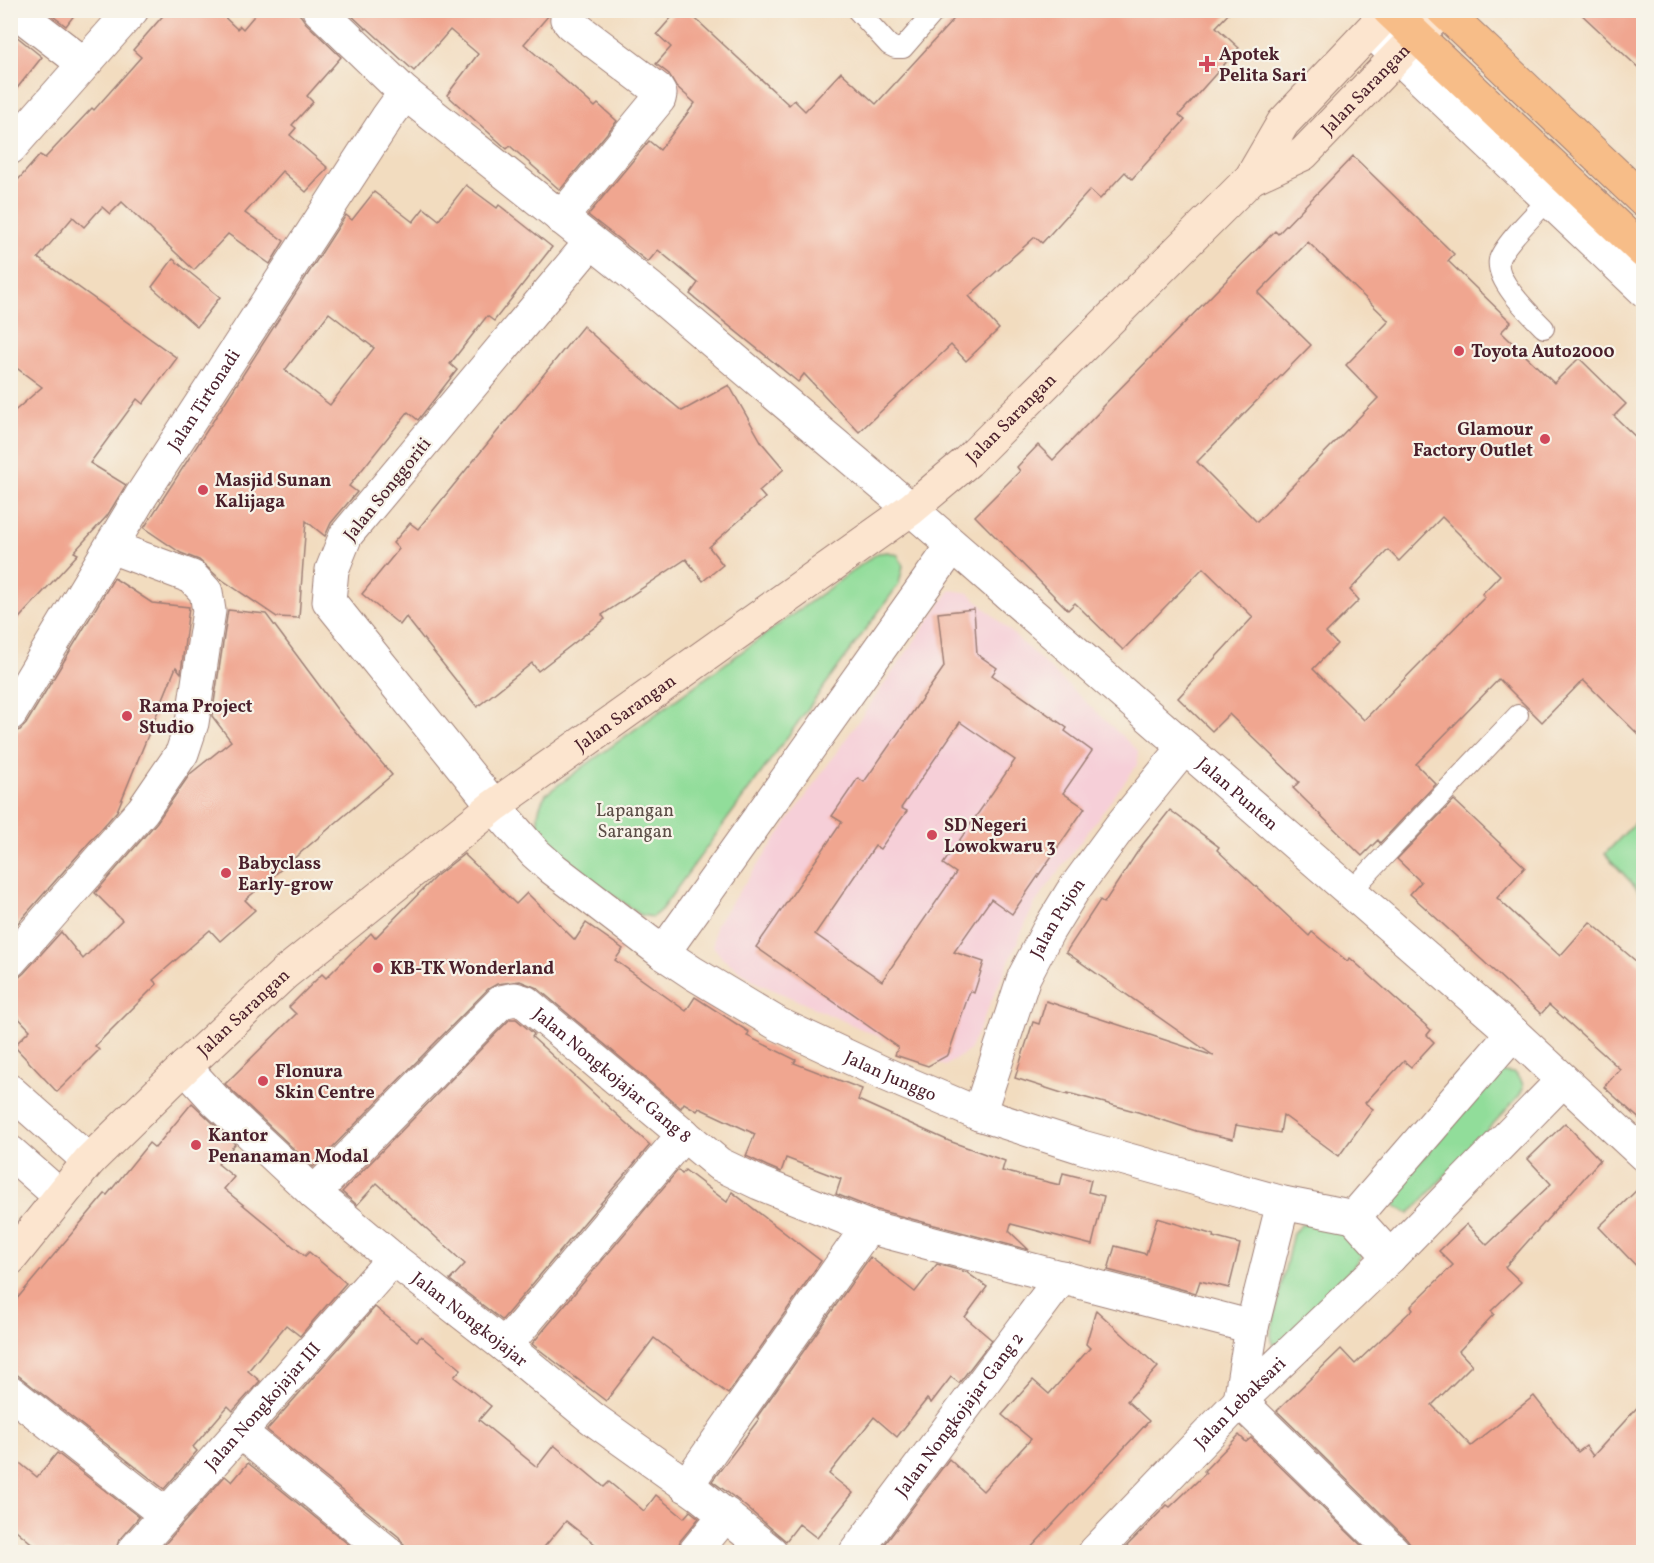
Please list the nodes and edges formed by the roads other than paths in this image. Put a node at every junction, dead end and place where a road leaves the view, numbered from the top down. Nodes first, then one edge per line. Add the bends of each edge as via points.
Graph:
1 (14, 10) edge
2 (132, 10) edge
3 (319, 10) edge
4 (571, 10) edge
5 (857, 10) edge
6 (936, 10) edge
7 (1442, 10) edge
8 (1385, 16) edge
9 (1407, 46) junction
10 (83, 63) junction
11 (405, 93) junction
12 (10, 148) edge
13 (1251, 178) junction
14 (1549, 200) junction
15 (1644, 201) edge
16 (561, 218) junction
17 (591, 242) junction
18 (1644, 252) edge
19 (1644, 290) edge
20 (1544, 328) dead end
21 (910, 509) junction
22 (111, 547) junction
23 (952, 547) junction
24 (10, 714) edge
25 (1518, 715) dead end
26 (1184, 748) junction
27 (494, 806) junction
28 (1351, 891) junction
29 (663, 953) junction
30 (10, 961) edge
31 (1513, 1033) junction
32 (185, 1067) junction
33 (1563, 1080) junction
34 (10, 1090) edge
35 (979, 1114) junction
36 (684, 1134) junction
37 (10, 1152) edge
38 (1644, 1155) edge
39 (89, 1161) junction
40 (314, 1193) junction
41 (60, 1196) junction
42 (1283, 1203) junction
43 (1354, 1217) junction
44 (868, 1227) junction
45 (1390, 1257) junction
46 (10, 1259) edge
47 (393, 1259) junction
48 (1062, 1277) junction
49 (1252, 1328) junction
50 (505, 1346) junction
51 (10, 1392) edge
52 (1240, 1401) junction
53 (240, 1432) junction
54 (686, 1486) junction
55 (726, 1514) junction
56 (166, 1515) junction
57 (133, 1552) edge
58 (387, 1552) edge
59 (695, 1552) edge
60 (771, 1552) edge
61 (856, 1552) edge
62 (1095, 1552) edge
63 (1394, 1552) edge

1 - 10 street
2 - 10 street
3 - 11 street
4 - 16 street via 567,19 571,24 660,94
5 - 6 lane via 895,48 903,48
7 - 9 main road, Jalan Sarangan
7 - 15 main road
8 - 9 main road
8 - 13 main road, Jalan Sarangan via 1283,123
9 - 13 main road, Jalan Sarangan via 1303,154
9 - 14 street
9 - 18 main road
10 - 12 street
11 - 16 street
11 - 22 street, Jalan Tirtonadi
13 - 21 main road, Jalan Sarangan via 968,461
14 - 19 street
14 - 20 lane via 1499,259 1499,272 1508,286
16 - 17 street
17 - 21 street
17 - 27 street, Jalan Songgoriti via 346,535 332,570 329,602
21 - 23 street, Jalan Punten
21 - 27 main road, Jalan Sarangan
22 - 24 street, Jalan Tirtonadi
22 - 30 street via 192,577 206,592 209,611 192,723 182,753 143,810
23 - 26 street, Jalan Punten
23 - 29 street
25 - 28 lane
26 - 28 street, Jalan Punten
26 - 35 street, Jalan Pujon via 1119,828 1048,931 1024,978
27 - 29 street, Jalan Junggo via 552,868
27 - 32 main road, Jalan Sarangan via 285,973
28 - 31 street, Jalan Punten
29 - 35 street, Jalan Junggo via 778,1024
31 - 33 street, Jalan Punten
31 - 43 street
32 - 39 main road, Jalan Sarangan
32 - 40 street, Jalan Nongkojajar
33 - 38 street, Jalan Punten
33 - 45 street, Jalan Lebaksari
34 - 39 street
35 - 42 street, Jalan Junggo via 1082,1148
36 - 40 street, Jalan Nongkojajar Gang 8 via 525,1002 515,999 501,1002
36 - 44 street, Jalan Nongkojajar Gang 8 via 719,1164
36 - 50 street
37 - 41 street
39 - 41 main road, Jalan Sarangan
40 - 47 street, Jalan Nongkojajar
41 - 46 main road, Jalan Sarangan
42 - 43 street, Jalan Junggo
42 - 49 street
43 - 45 street
44 - 48 street, Jalan Nongkojajar Gang 8
44 - 54 street
45 - 52 street, Jalan Lebaksari
47 - 50 street, Jalan Nongkojajar
47 - 53 street, Jalan Nongkojajar III
48 - 49 street, Jalan Nongkojajar Gang 8
48 - 61 street, Jalan Nongkojajar Gang 2
49 - 52 street
50 - 54 street, Jalan Nongkojajar via 592,1418
51 - 56 street
52 - 62 street, Jalan Lebaksari
52 - 63 street
53 - 56 street, Jalan Nongkojajar III
53 - 58 street
54 - 55 street, Jalan Nongkojajar
55 - 59 street
55 - 60 street, Jalan Nongkojajar
56 - 57 street, Jalan Nongkojajar III

